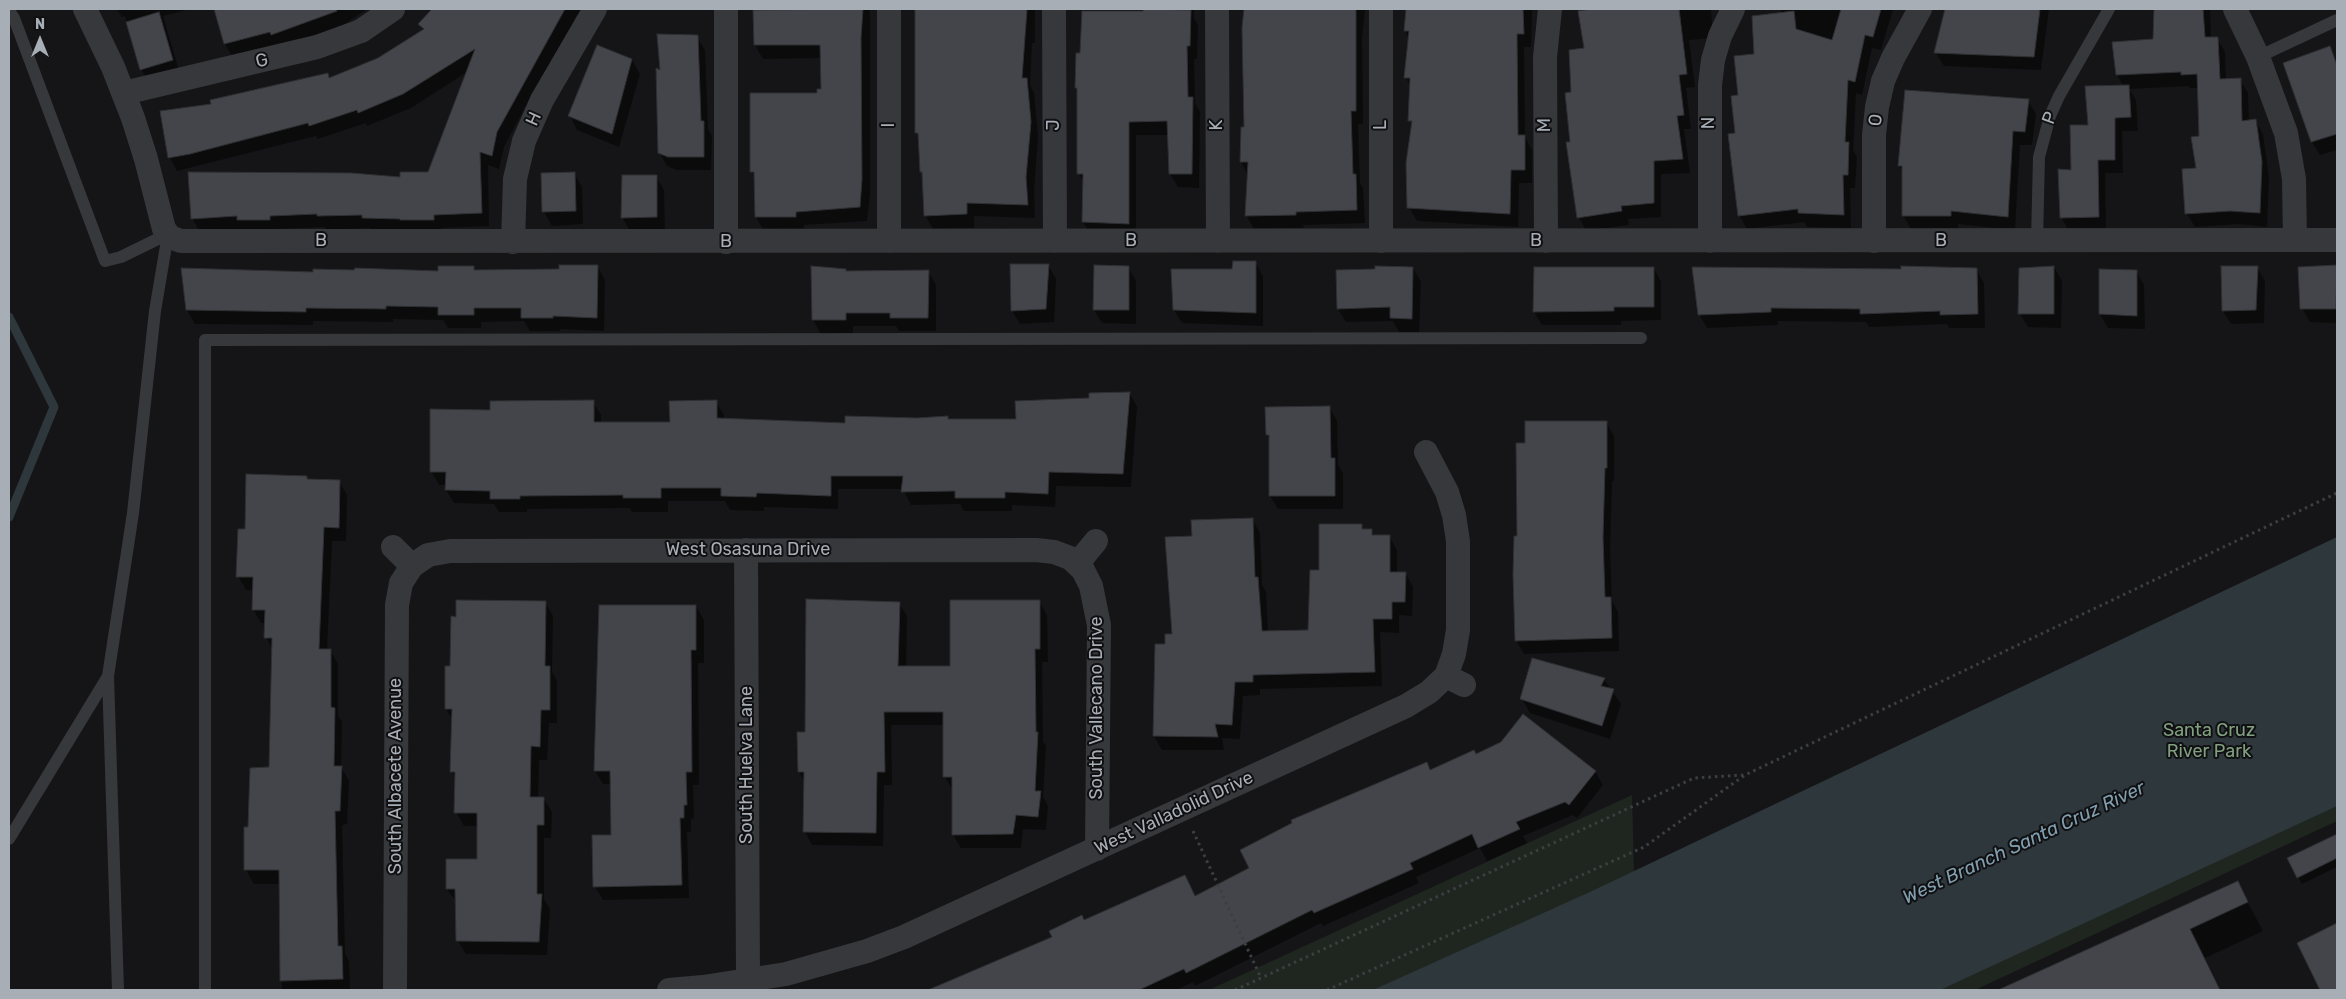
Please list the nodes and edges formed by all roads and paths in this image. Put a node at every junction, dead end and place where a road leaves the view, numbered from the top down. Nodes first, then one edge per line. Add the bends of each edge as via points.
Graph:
1 (85, 9) edge
2 (393, 9) edge
3 (595, 9) edge
4 (726, 9) edge
5 (889, 9) edge
6 (1054, 9) edge
7 (1217, 9) edge
8 (1381, 9) edge
9 (1550, 9) edge
10 (1733, 9) edge
11 (1920, 9) edge
12 (2109, 9) edge
13 (2235, 9) edge
14 (9, 11) edge
15 (2337, 20) edge
16 (2258, 57) junction
17 (124, 93) junction
18 (168, 234) junction
19 (2037, 240) junction
20 (2295, 240) junction
21 (2337, 240) edge
22 (889, 241) junction
23 (1055, 241) junction
24 (1218, 241) junction
25 (1381, 241) junction
26 (1546, 241) junction
27 (1710, 241) junction
28 (1874, 241) junction
29 (513, 242) junction
30 (726, 242) junction
31 (1641, 338) dead end
32 (1426, 452) dead end
33 (2337, 492) edge
34 (1096, 541) dead end
35 (393, 547) dead end
36 (746, 550) junction
37 (412, 566) junction
38 (1080, 567) junction
39 (108, 676) junction
40 (1745, 775) junction
41 (1183, 809) junction
42 (9, 839) edge
43 (1097, 849) junction
44 (1261, 978) junction
45 (748, 981) junction
46 (118, 990) edge
47 (205, 990) edge
48 (395, 990) edge
49 (669, 990) edge
50 (1236, 990) edge
51 (1327, 990) edge

1 - 17 street
2 - 17 street, G via 361,31 324,45
3 - 29 street, H via 542,100 524,141 515,179
4 - 30 street
5 - 22 street, I
6 - 23 street, J
7 - 24 street, K
8 - 25 street, L
9 - 26 street, M via 1545,57
10 - 27 street, N via 1720,36 1710,85
11 - 28 street, O via 1883,81 1877,108
12 - 19 lane, P via 2050,116 2039,157
13 - 16 street
14 - 18 lane via 105,262
15 - 16 lane
16 - 20 street via 2286,133 2294,179
17 - 18 street via 146,159 160,217
18 - 29 street, B via 181,241
18 - 39 lane via 155,311 134,514
19 - 20 street, B
19 - 28 street, B
20 - 21 street, B
22 - 23 street, B
22 - 30 street, B
23 - 24 street, B
24 - 25 street, B
25 - 26 street, B
26 - 27 street, B
27 - 28 street, B
29 - 30 street, B
31 - 47 lane via 205,340
32 - 41 street, West Valladolid Drive via 1447,492 1458,541 1455,681
33 - 40 path
34 - 38 street
35 - 37 street
36 - 37 street, West Osasuna Drive via 450,551 428,555
36 - 38 street, West Osasuna Drive via 1036,550 1070,558
36 - 45 street, South Huelva Lane
37 - 48 street, South Albacete Avenue via 401,583 397,605
38 - 43 street, South Vallecano Drive via 1091,586 1098,625
39 - 42 lane
39 - 46 lane
40 - 44 path via 1694,778
40 - 51 path via 1644,847
41 - 43 street, West Valladolid Drive
41 - 44 path
43 - 45 street, West Valladolid Drive via 904,937 825,964
44 - 50 path
45 - 49 street, West Valladolid Drive

